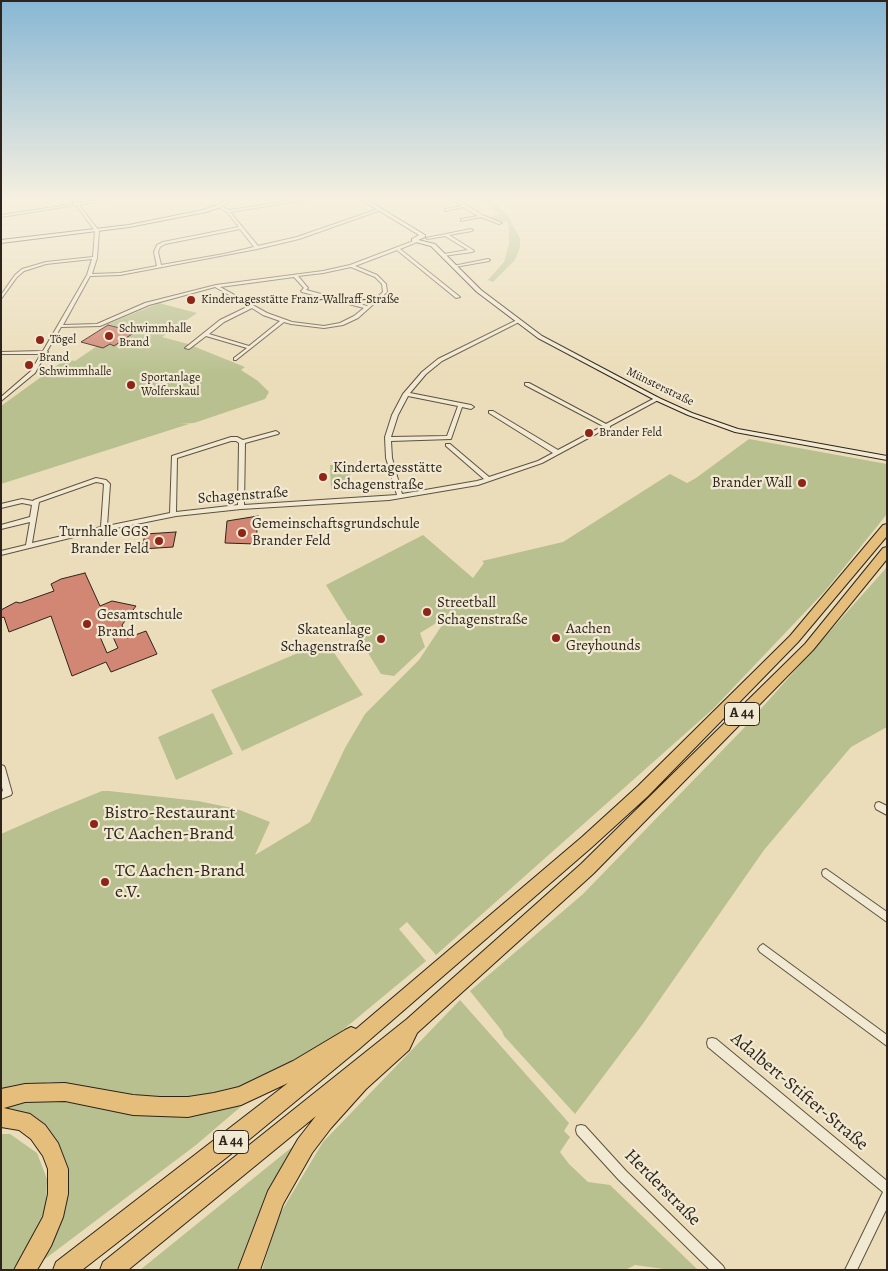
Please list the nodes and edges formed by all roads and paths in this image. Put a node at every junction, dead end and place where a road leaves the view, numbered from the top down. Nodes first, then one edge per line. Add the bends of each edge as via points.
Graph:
1 (157, 257) edge
2 (209, 257) edge
3 (375, 257) edge
4 (408, 257) edge
5 (445, 257) edge
6 (95, 258) joint
7 (488, 260) dead end
8 (351, 266) junction
9 (455, 266) junction
10 (159, 267) junction
11 (89, 275) junction
12 (295, 275) junction
13 (216, 286) junction
14 (458, 297) dead end
15 (1, 298) edge
16 (251, 307) junction
17 (367, 307) junction
18 (283, 321) junction
19 (517, 321) junction
20 (60, 326) junction
21 (205, 334) junction
22 (248, 347) junction
23 (187, 348) dead end
24 (46, 352) junction
25 (1, 353) edge
26 (236, 359) dead end
27 (527, 384) dead end
28 (406, 394) junction
29 (657, 399) junction
30 (1, 400) edge
31 (460, 406) junction
32 (471, 407) dead end
33 (491, 412) dead end
34 (608, 427) junction
35 (276, 433) dead end
36 (388, 439) junction
37 (242, 442) junction
38 (448, 446) dead end
39 (558, 453) junction
40 (887, 458) edge
41 (489, 480) junction
42 (400, 496) junction
43 (34, 503) junction
44 (1, 506) edge
45 (241, 507) junction
46 (173, 515) junction
47 (32, 520) junction
48 (1, 527) edge
49 (104, 528) junction
50 (887, 528) edge
51 (30, 545) junction
52 (887, 551) edge
53 (1, 553) edge
54 (1, 768) edge
55 (4, 794) edge
56 (826, 874) dead end
57 (887, 918) edge
58 (763, 948) dead end
59 (394, 1009) junction
60 (413, 1025) junction
61 (887, 1041) edge
62 (712, 1043) dead end
63 (1, 1099) edge
64 (1, 1117) edge
65 (581, 1130) dead end
66 (887, 1188) edge
67 (887, 1194) edge
68 (25, 1270) edge
69 (64, 1270) edge
70 (111, 1270) edge
71 (249, 1270) edge
72 (719, 1270) edge
73 (851, 1270) edge

1 - 10 street
2 - 10 street
3 - 8 street
4 - 14 street
5 - 9 street, Münsterstraße
6 - 11 street
6 - 15 street via 28,268 16,276
7 - 9 street
8 - 12 street
8 - 17 street via 376,276 384,284 385,292
9 - 19 street, Münsterstraße
10 - 11 street via 120,274
11 - 20 street
12 - 13 street
12 - 17 street via 306,288 303,291
13 - 16 street
13 - 20 street via 147,304 98,325
16 - 18 street
16 - 21 street via 229,317
17 - 18 street via 341,324 324,327
18 - 22 street
19 - 28 street via 443,358
19 - 29 street, Münsterstraße via 554,346
20 - 24 street
21 - 22 street
21 - 23 street
22 - 26 street
24 - 25 street
24 - 30 street via 26,380
27 - 34 street
28 - 31 street
28 - 36 street
29 - 34 street, Schagenstraße
29 - 40 street, Münsterstraße via 737,431
31 - 32 street
31 - 36 street via 449,438
33 - 39 street
34 - 39 street, Schagenstraße
35 - 37 street
36 - 42 street via 388,458
37 - 45 street
37 - 46 street via 237,438 230,439 174,457
38 - 41 street
39 - 41 street, Schagenstraße
41 - 42 street, Schagenstraße
42 - 45 street, Schagenstraße
43 - 44 street via 22,501
43 - 47 street
43 - 49 street via 92,481 104,481 107,484
45 - 46 street, Schagenstraße
46 - 49 street, Schagenstraße
47 - 48 street
47 - 51 street
49 - 51 street, Schagenstraße
50 - 59 highway, A 44 via 794,639 643,791
51 - 53 street, Schagenstraße
52 - 60 highway, A 44 via 809,647 587,869
54 - 55 street
56 - 57 street
58 - 61 street
59 - 63 highway via 300,1068 241,1096 214,1103 160,1107 65,1092 25,1093
59 - 69 highway, A 44 via 233,1140
60 - 70 highway, A 44
60 - 71 highway via 403,1044 359,1082 305,1146 275,1198
62 - 66 street, Adalbert-Stifter-Straße
64 - 68 highway via 23,1121 38,1132 51,1150 58,1169 58,1194 53,1216 44,1239
65 - 72 street, Herderstraße
67 - 73 street

